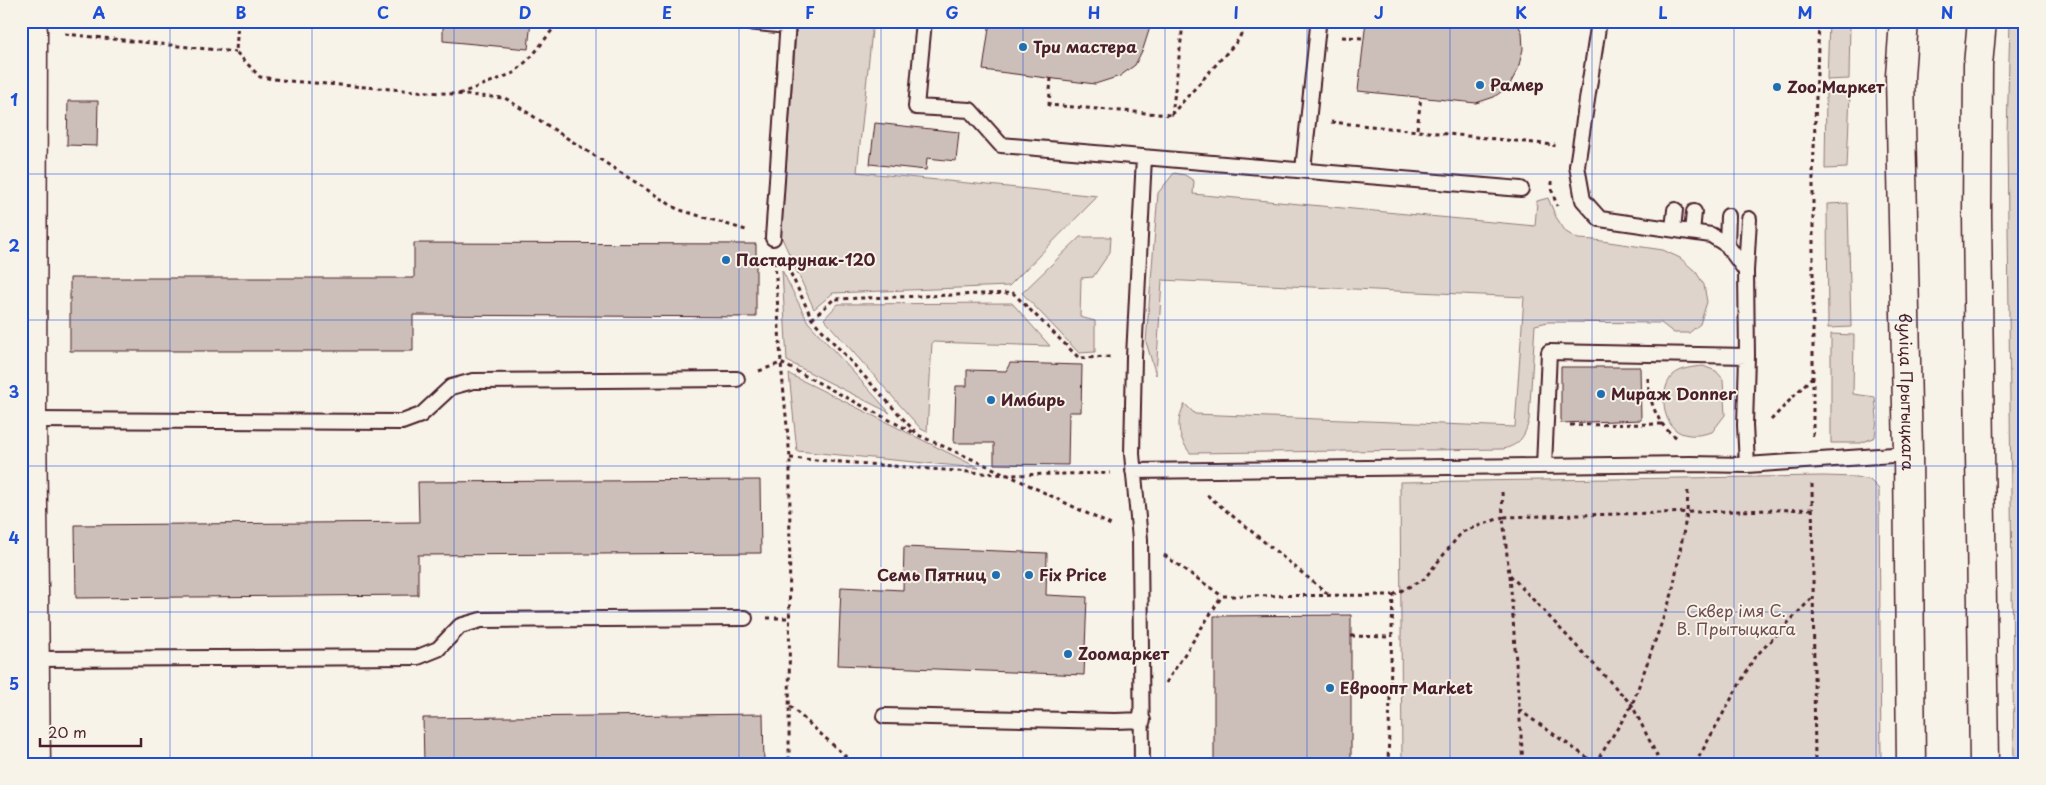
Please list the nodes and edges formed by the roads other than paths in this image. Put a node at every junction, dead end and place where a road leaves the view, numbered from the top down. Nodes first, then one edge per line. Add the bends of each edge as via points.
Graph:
1 (736, 21) edge
2 (924, 21) edge
3 (1599, 21) edge
4 (1904, 21) edge
5 (1982, 21) edge
6 (788, 24) edge
7 (1318, 26) dead end
8 (36, 28) edge
9 (1144, 157) junction
10 (1303, 170) junction
11 (1521, 189) dead end
12 (1675, 210) dead end
13 (1694, 212) dead end
14 (1728, 216) dead end
15 (1749, 219) dead end
16 (1673, 229) junction
17 (1692, 232) junction
18 (773, 238) road end
19 (1727, 245) junction
20 (1746, 270) junction
21 (1748, 356) junction
22 (737, 379) road end
23 (32, 420) junction
24 (1908, 454) junction
25 (1544, 466) junction
26 (1747, 466) junction
27 (1133, 471) junction
28 (746, 618) dead end
29 (35, 659) junction
30 (884, 716) dead end
31 (1143, 720) junction
32 (36, 764) edge
33 (1142, 764) edge
34 (1911, 764) edge
35 (1984, 764) edge

1 - 6 lane
2 - 9 lane via 916,107 970,110 1001,145
3 - 16 lane via 1577,166 1583,200 1600,219
4 - 24 main road, вуліца Прытыцкага via 1900,76
5 - 35 main road via 1978,65 1977,216
6 - 18 lane
7 - 10 lane
8 - 23 main road
9 - 10 lane
9 - 27 lane via 1134,357
10 - 11 lane
12 - 16 lane
13 - 17 lane
14 - 19 lane
15 - 20 lane
16 - 17 lane
17 - 19 lane via 1711,235
19 - 20 lane
20 - 21 lane
21 - 25 lane via 1549,352
21 - 26 lane
22 - 23 lane via 473,381 451,387 421,415 402,422
23 - 29 main road
24 - 26 lane
24 - 34 main road, вуліца Прытыцкага
25 - 26 lane
25 - 27 lane
27 - 31 lane via 1140,539
28 - 29 lane via 481,620 460,626 438,649 418,657
29 - 32 main road
30 - 31 lane
31 - 33 lane

